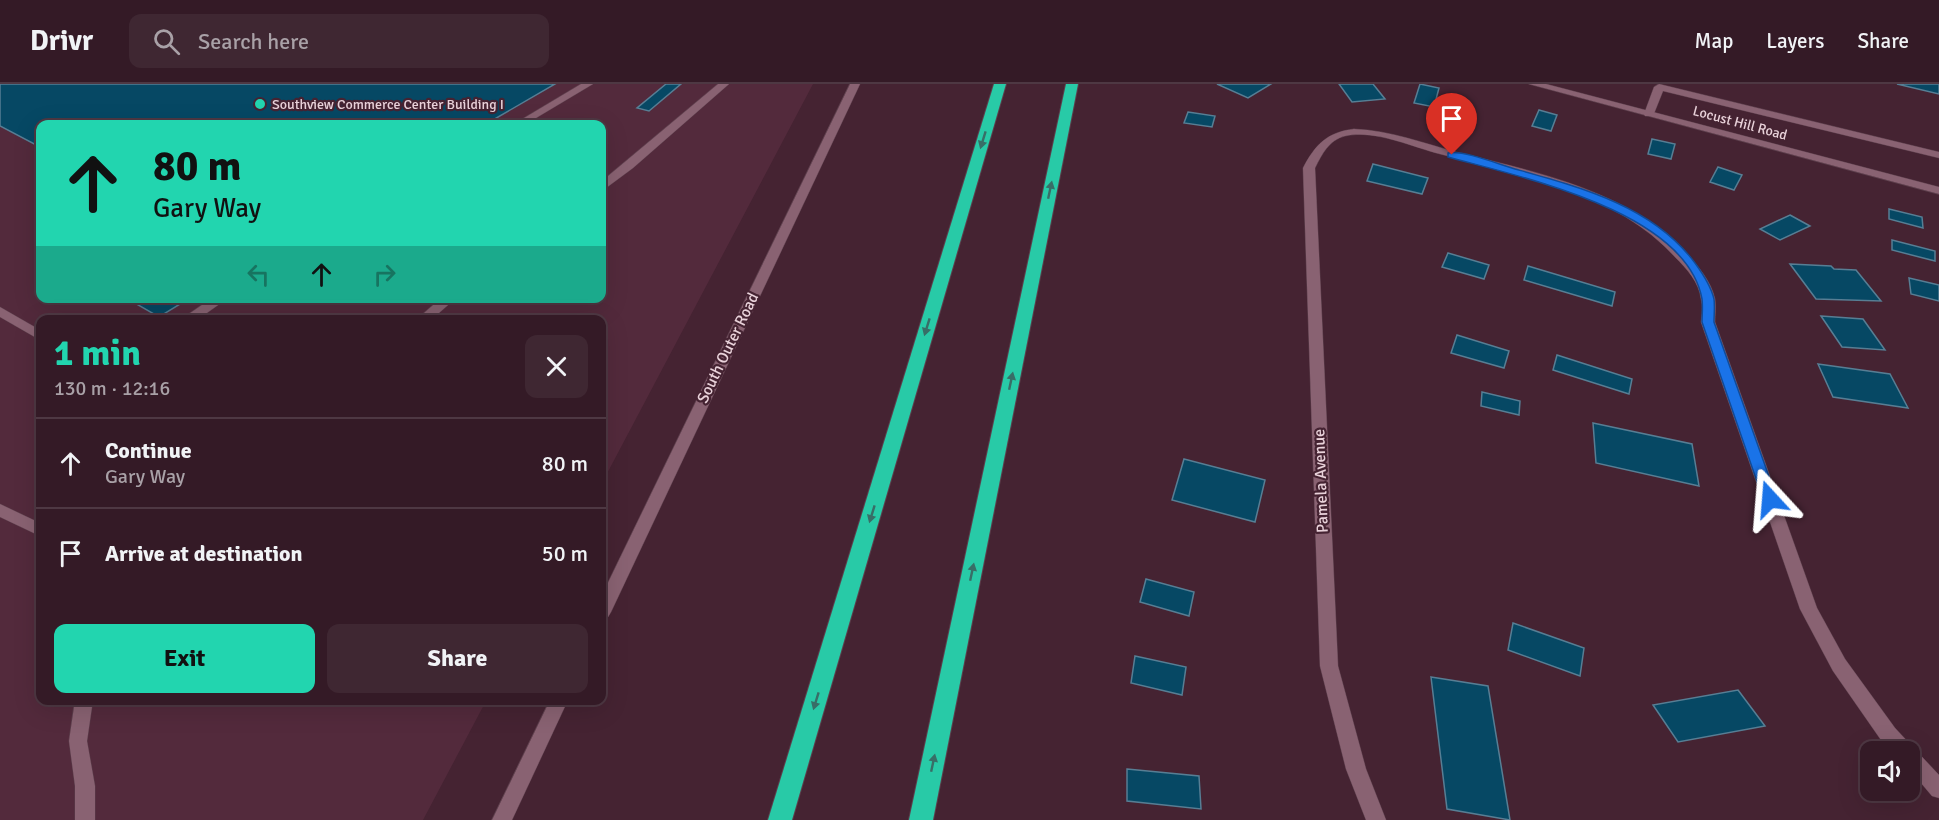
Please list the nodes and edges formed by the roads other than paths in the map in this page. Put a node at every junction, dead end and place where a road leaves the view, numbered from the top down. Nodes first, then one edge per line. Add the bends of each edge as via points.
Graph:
1 (588, 84) edge
2 (724, 84) edge
3 (855, 84) edge
4 (1000, 84) edge
5 (1072, 84) edge
6 (1534, 84) edge
7 (1649, 114) junction
8 (526, 120) edge
9 (1939, 155) edge
10 (606, 183) edge
11 (1939, 191) edge
12 (214, 303) edge
13 (444, 303) edge
14 (0, 311) edge
15 (194, 315) edge
16 (428, 315) edge
17 (36, 334) edge
18 (0, 510) edge
19 (36, 528) edge
20 (606, 604) edge
21 (83, 705) edge
22 (557, 705) edge
23 (1895, 741) edge
24 (1920, 768) edge
25 (1939, 789) edge
26 (85, 820) edge
27 (501, 820) edge
28 (780, 820) edge
29 (921, 820) edge
30 (1376, 820) edge

1 - 8 street
2 - 10 street
3 - 20 street, South Outer Road
4 -> 28 highway
29 -> 5 highway
6 - 7 street, Locust Hill Road
7 - 9 street via 1659,87
7 - 11 street, Locust Hill Road
12 - 15 street
13 - 16 street
14 - 17 street
18 - 19 street
21 - 26 street via 78,741 85,786
22 - 27 street
23 - 30 street, Pamela Avenue via 1839,665 1809,609 1708,322 1708,299 1700,278 1683,254 1627,212 1558,184 1373,133 1338,134 1316,152 1309,168 1329,666 1356,769
24 - 25 street

